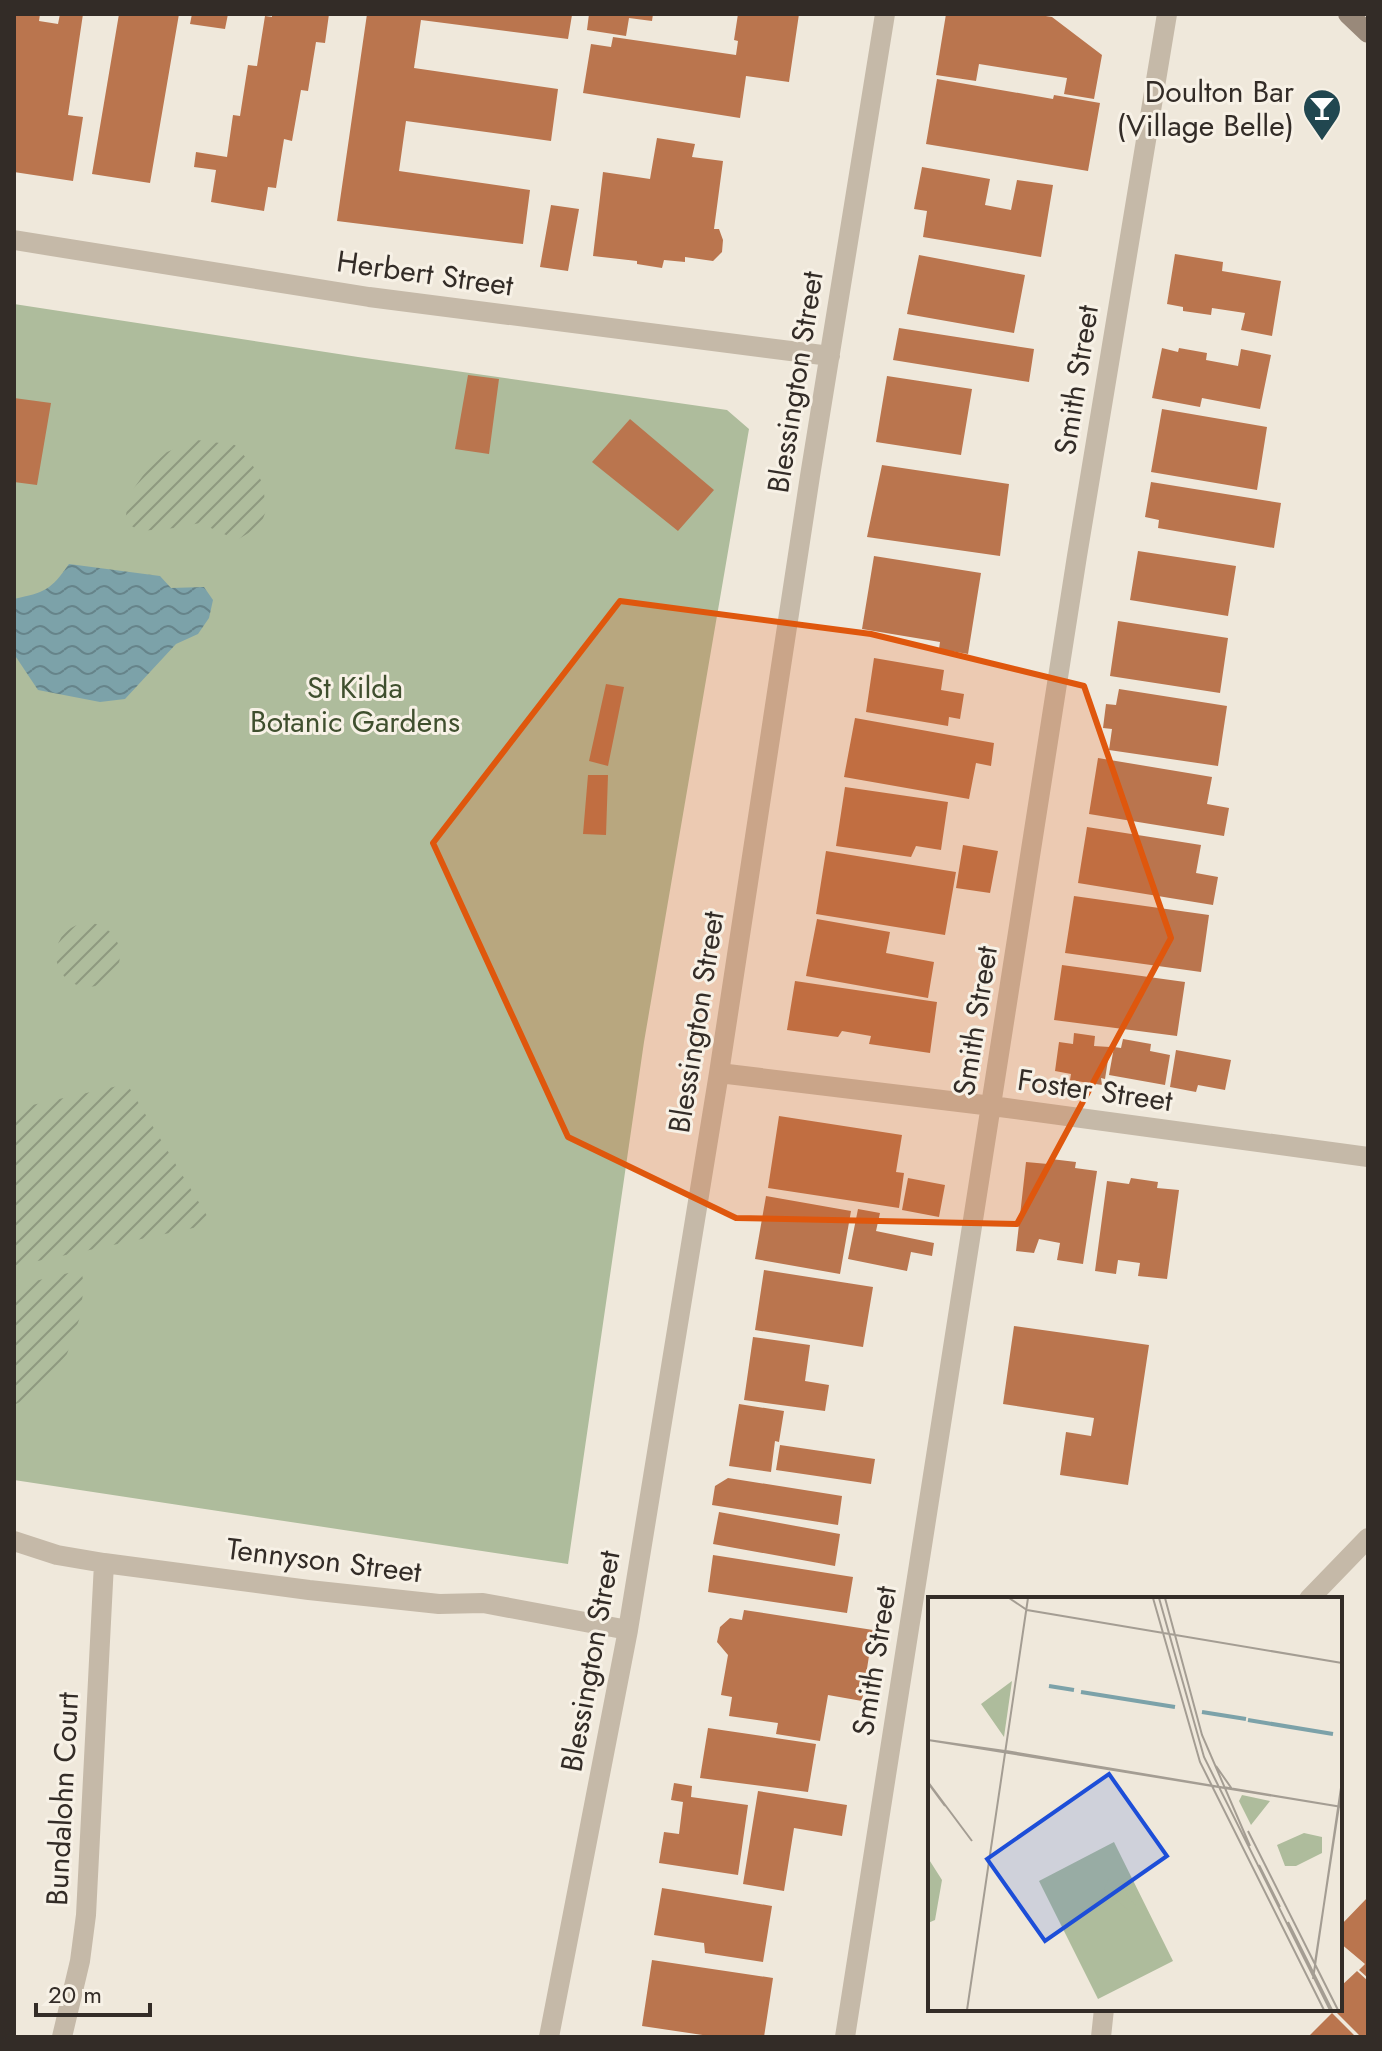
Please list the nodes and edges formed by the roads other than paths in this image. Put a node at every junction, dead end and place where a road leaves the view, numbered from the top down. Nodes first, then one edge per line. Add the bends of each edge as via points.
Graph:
1 (885, 14) edge
2 (1167, 14) edge
3 (1348, 14) edge
4 (1368, 33) edge
5 (14, 240) edge
6 (830, 356) junction
7 (719, 1073) junction
8 (992, 1106) junction
9 (1368, 1157) edge
10 (1368, 1538) edge
11 (14, 1541) edge
12 (104, 1563) junction
13 (1311, 1597) edge
14 (628, 1630) junction
15 (1104, 2011) edge
16 (62, 2037) edge
17 (549, 2037) edge
18 (845, 2037) edge
19 (1101, 2037) edge

1 - 6 street, Blessington Street
2 - 8 street, Smith Street
3 - 4 main road
5 - 6 street, Herbert Street via 369,297
6 - 7 street, Blessington Street
7 - 8 street, Foster Street
7 - 14 street, Blessington Street
8 - 9 street, Foster Street
8 - 18 street, Smith Street
10 - 13 street
11 - 12 street, Tennyson Street
12 - 14 street, Tennyson Street via 439,1604 483,1603
12 - 16 street, Bundalohn Court via 86,1915
14 - 17 street, Blessington Street
15 - 19 street

